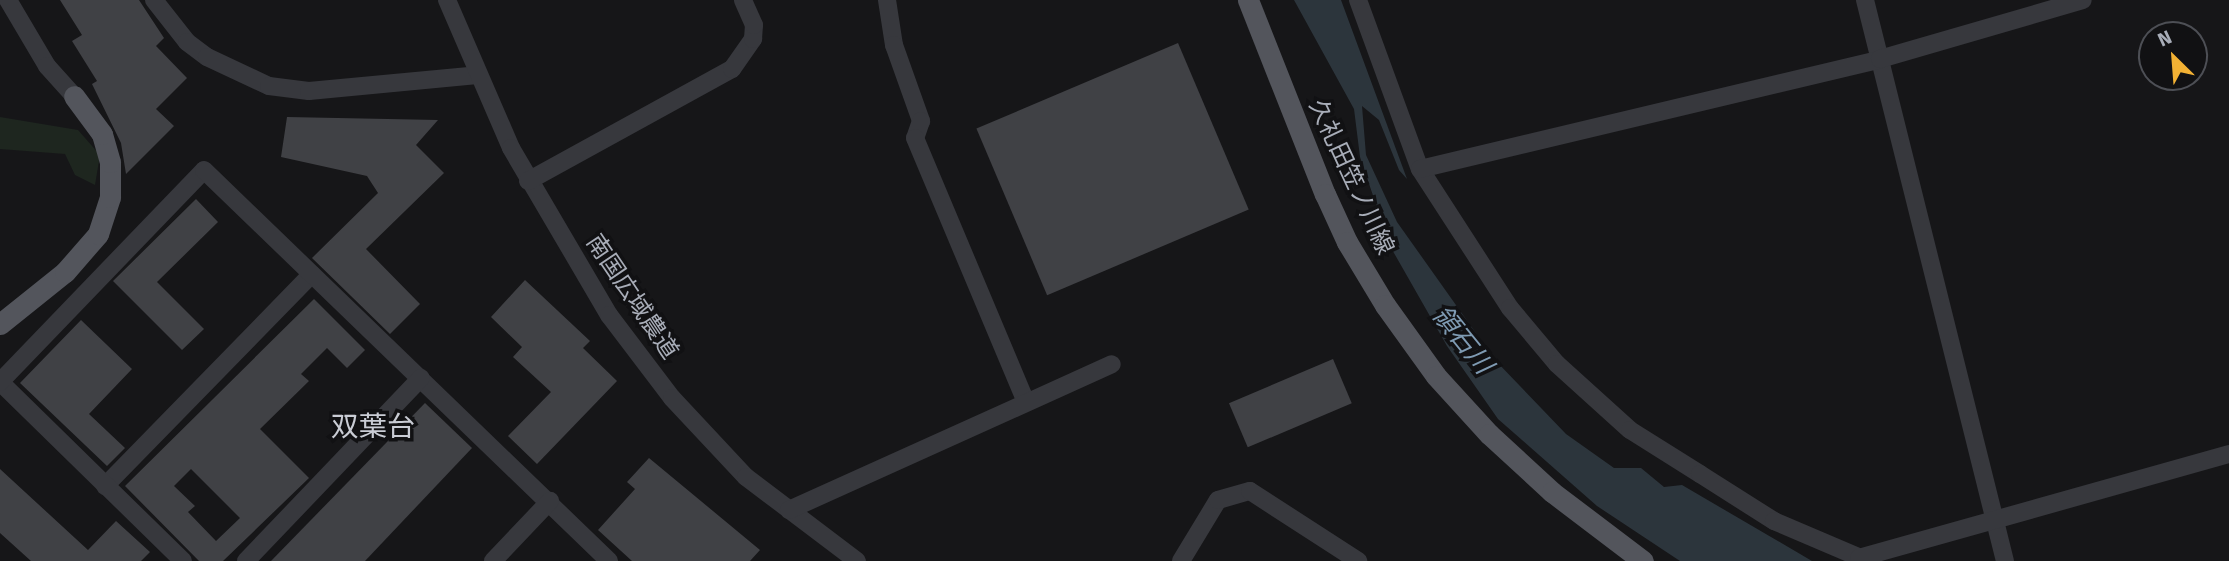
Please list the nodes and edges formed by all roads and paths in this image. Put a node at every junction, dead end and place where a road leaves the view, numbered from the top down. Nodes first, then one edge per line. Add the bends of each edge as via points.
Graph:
1 (8, 0) edge
2 (153, 0) edge
3 (447, 0) edge
4 (743, 0) edge
5 (887, 0) edge
6 (1248, 0) edge
7 (1358, 0) edge
8 (1865, 0) edge
9 (2083, 0) edge
10 (1880, 59) junction
11 (477, 75) junction
12 (74, 96) joint
13 (1420, 169) junction
14 (528, 181) junction
15 (78, 256) junction
16 (312, 274) junction
17 (100, 277) junction
18 (0, 324) edge
19 (1112, 365) dead end
20 (421, 378) junction
21 (1026, 402) junction
22 (2229, 454) edge
23 (105, 486) junction
24 (551, 501) junction
25 (789, 510) junction
26 (1993, 517) junction
27 (1864, 560) edge
28 (183, 561) edge
29 (246, 561) edge
30 (493, 561) edge
31 (609, 561) edge
32 (857, 561) edge
33 (1181, 561) edge
34 (1358, 561) edge
35 (1643, 561) edge
36 (2005, 561) edge

1 - 12 street via 47,66
2 - 11 street via 187,42 207,57 269,86 309,92
3 - 11 street, 南国広域農道
4 - 14 street via 754,25 753,40 732,69
5 - 21 street via 894,46 920,121 915,138
6 - 35 main road, 久礼田笠ノ川線 via 1347,242 1392,315 1436,376 1489,434 1552,492
7 - 13 street
8 - 10 street
9 - 10 street
10 - 13 street
10 - 26 street
11 - 14 street, 南国広域農道
12 - 15 main road via 102,134 110,162 110,197 98,234
13 - 27 street via 1510,307 1557,364 1630,430 1774,522
14 - 25 street, 南国広域農道 via 609,315 672,398 746,477
15 - 17 street
15 - 18 main road
16 - 17 street via 204,170
16 - 20 street
16 - 23 street
17 - 23 street via 0,382
19 - 21 street
20 - 24 street
20 - 29 street
21 - 25 street
22 - 26 street
23 - 28 street
24 - 30 street
24 - 31 street
25 - 32 street, 南国広域農道
26 - 27 street
26 - 36 street
33 - 34 street via 1218,500 1250,491

